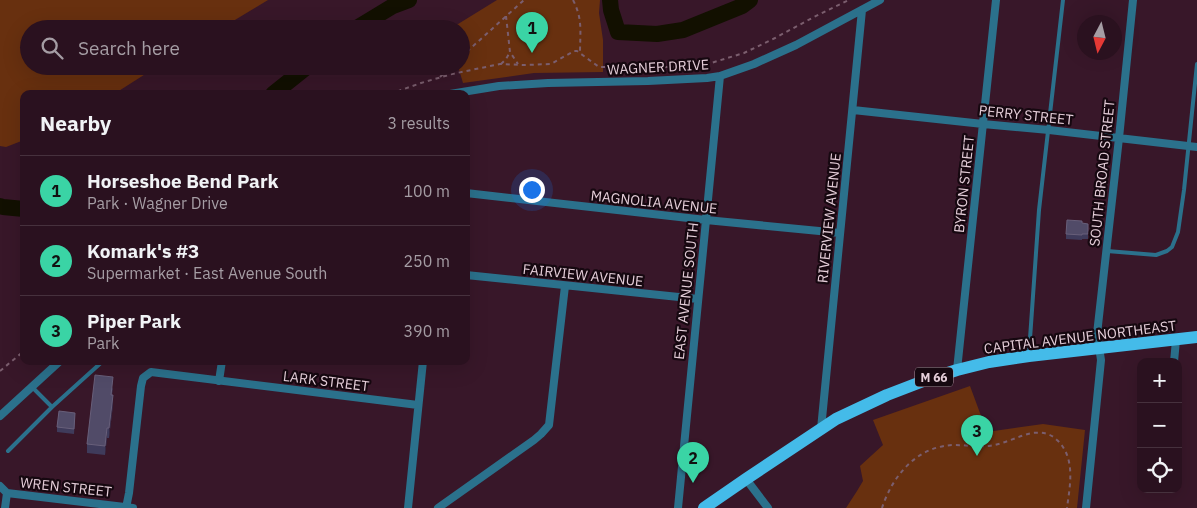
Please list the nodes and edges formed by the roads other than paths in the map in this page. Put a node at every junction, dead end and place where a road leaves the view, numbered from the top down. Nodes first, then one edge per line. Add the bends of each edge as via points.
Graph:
1 (880, 0) edge
2 (996, 0) edge
3 (1063, 0) edge
4 (1133, 0) edge
5 (862, 10) junction
6 (1197, 64) edge
7 (720, 76) junction
8 (470, 91) edge
9 (853, 110) junction
10 (983, 124) junction
11 (1049, 130) junction
12 (1119, 138) junction
13 (1188, 146) junction
14 (1197, 147) edge
15 (470, 193) edge
16 (706, 220) junction
17 (840, 233) junction
18 (1106, 251) junction
19 (470, 275) edge
20 (565, 286) junction
21 (698, 299) junction
22 (1197, 338) edge
23 (1176, 340) junction
24 (1099, 348) junction
25 (1029, 356) junction
26 (1174, 358) edge
27 (56, 365) edge
28 (99, 365) edge
29 (221, 365) edge
30 (423, 365) edge
31 (957, 370) junction
32 (219, 381) junction
33 (32, 387) junction
34 (418, 404) junction
35 (52, 407) junction
36 (0, 416) edge
37 (821, 429) junction
38 (8, 451) dead end
39 (746, 478) junction
40 (0, 486) edge
41 (7, 493) junction
42 (128, 507) edge
43 (5, 508) edge
44 (408, 508) edge
45 (438, 508) edge
46 (678, 508) edge
47 (704, 508) edge
48 (768, 508) edge
49 (1086, 508) edge

1 - 5 street, WAGNER DRIVE
2 - 10 street, BYRON STREET
3 - 11 lane
4 - 12 street, SOUTH BROAD STREET
5 - 7 street, WAGNER DRIVE via 796,45
5 - 9 street, RIVERVIEW AVENUE
6 - 13 lane
7 - 8 street, WAGNER DRIVE via 648,82 548,83
7 - 16 street, EAST AVENUE SOUTH
9 - 10 street, PERRY STREET
9 - 17 street, RIVERVIEW AVENUE
10 - 11 street, PERRY STREET
10 - 31 street, BYRON STREET
11 - 12 street, PERRY STREET
11 - 25 lane via 1039,210
12 - 13 street, PERRY STREET
12 - 18 street, SOUTH BROAD STREET
13 - 14 street, PERRY STREET
13 - 18 lane via 1178,232 1172,247 1156,255
15 - 16 street, MAGNOLIA AVENUE
16 - 17 street, MAGNOLIA AVENUE
16 - 21 street, EAST AVENUE SOUTH
17 - 37 street, RIVERVIEW AVENUE
18 - 24 street, SOUTH BROAD STREET via 1097,334
19 - 20 street, FAIRVIEW AVENUE
20 - 21 street, FAIRVIEW AVENUE
20 - 45 street via 549,425 534,440
21 - 46 street, EAST AVENUE SOUTH
22 - 23 main road, CAPITAL AVENUE NORTHEAST / M 66
23 - 24 main road, CAPITAL AVENUE NORTHEAST / M 66
23 - 26 street
24 - 25 main road, CAPITAL AVENUE NORTHEAST / M 66
24 - 49 street, SOUTH BROAD STREET via 1101,360
25 - 31 main road, CAPITAL AVENUE NORTHEAST / M 66
27 - 33 street
28 - 35 lane
29 - 32 street
30 - 34 street
31 - 37 main road, CAPITAL AVENUE NORTHEAST / M 66 via 887,395
32 - 34 street, LARK STREET
32 - 42 street, LARK STREET via 151,372 143,378
33 - 35 lane
33 - 36 street
34 - 44 street
35 - 38 lane
37 - 39 main road, CAPITAL AVENUE NORTHEAST / M 66
39 - 47 main road, CAPITAL AVENUE NORTHEAST / M 66
39 - 48 street
40 - 41 street, WREN STREET
41 - 42 street, WREN STREET
41 - 43 street

